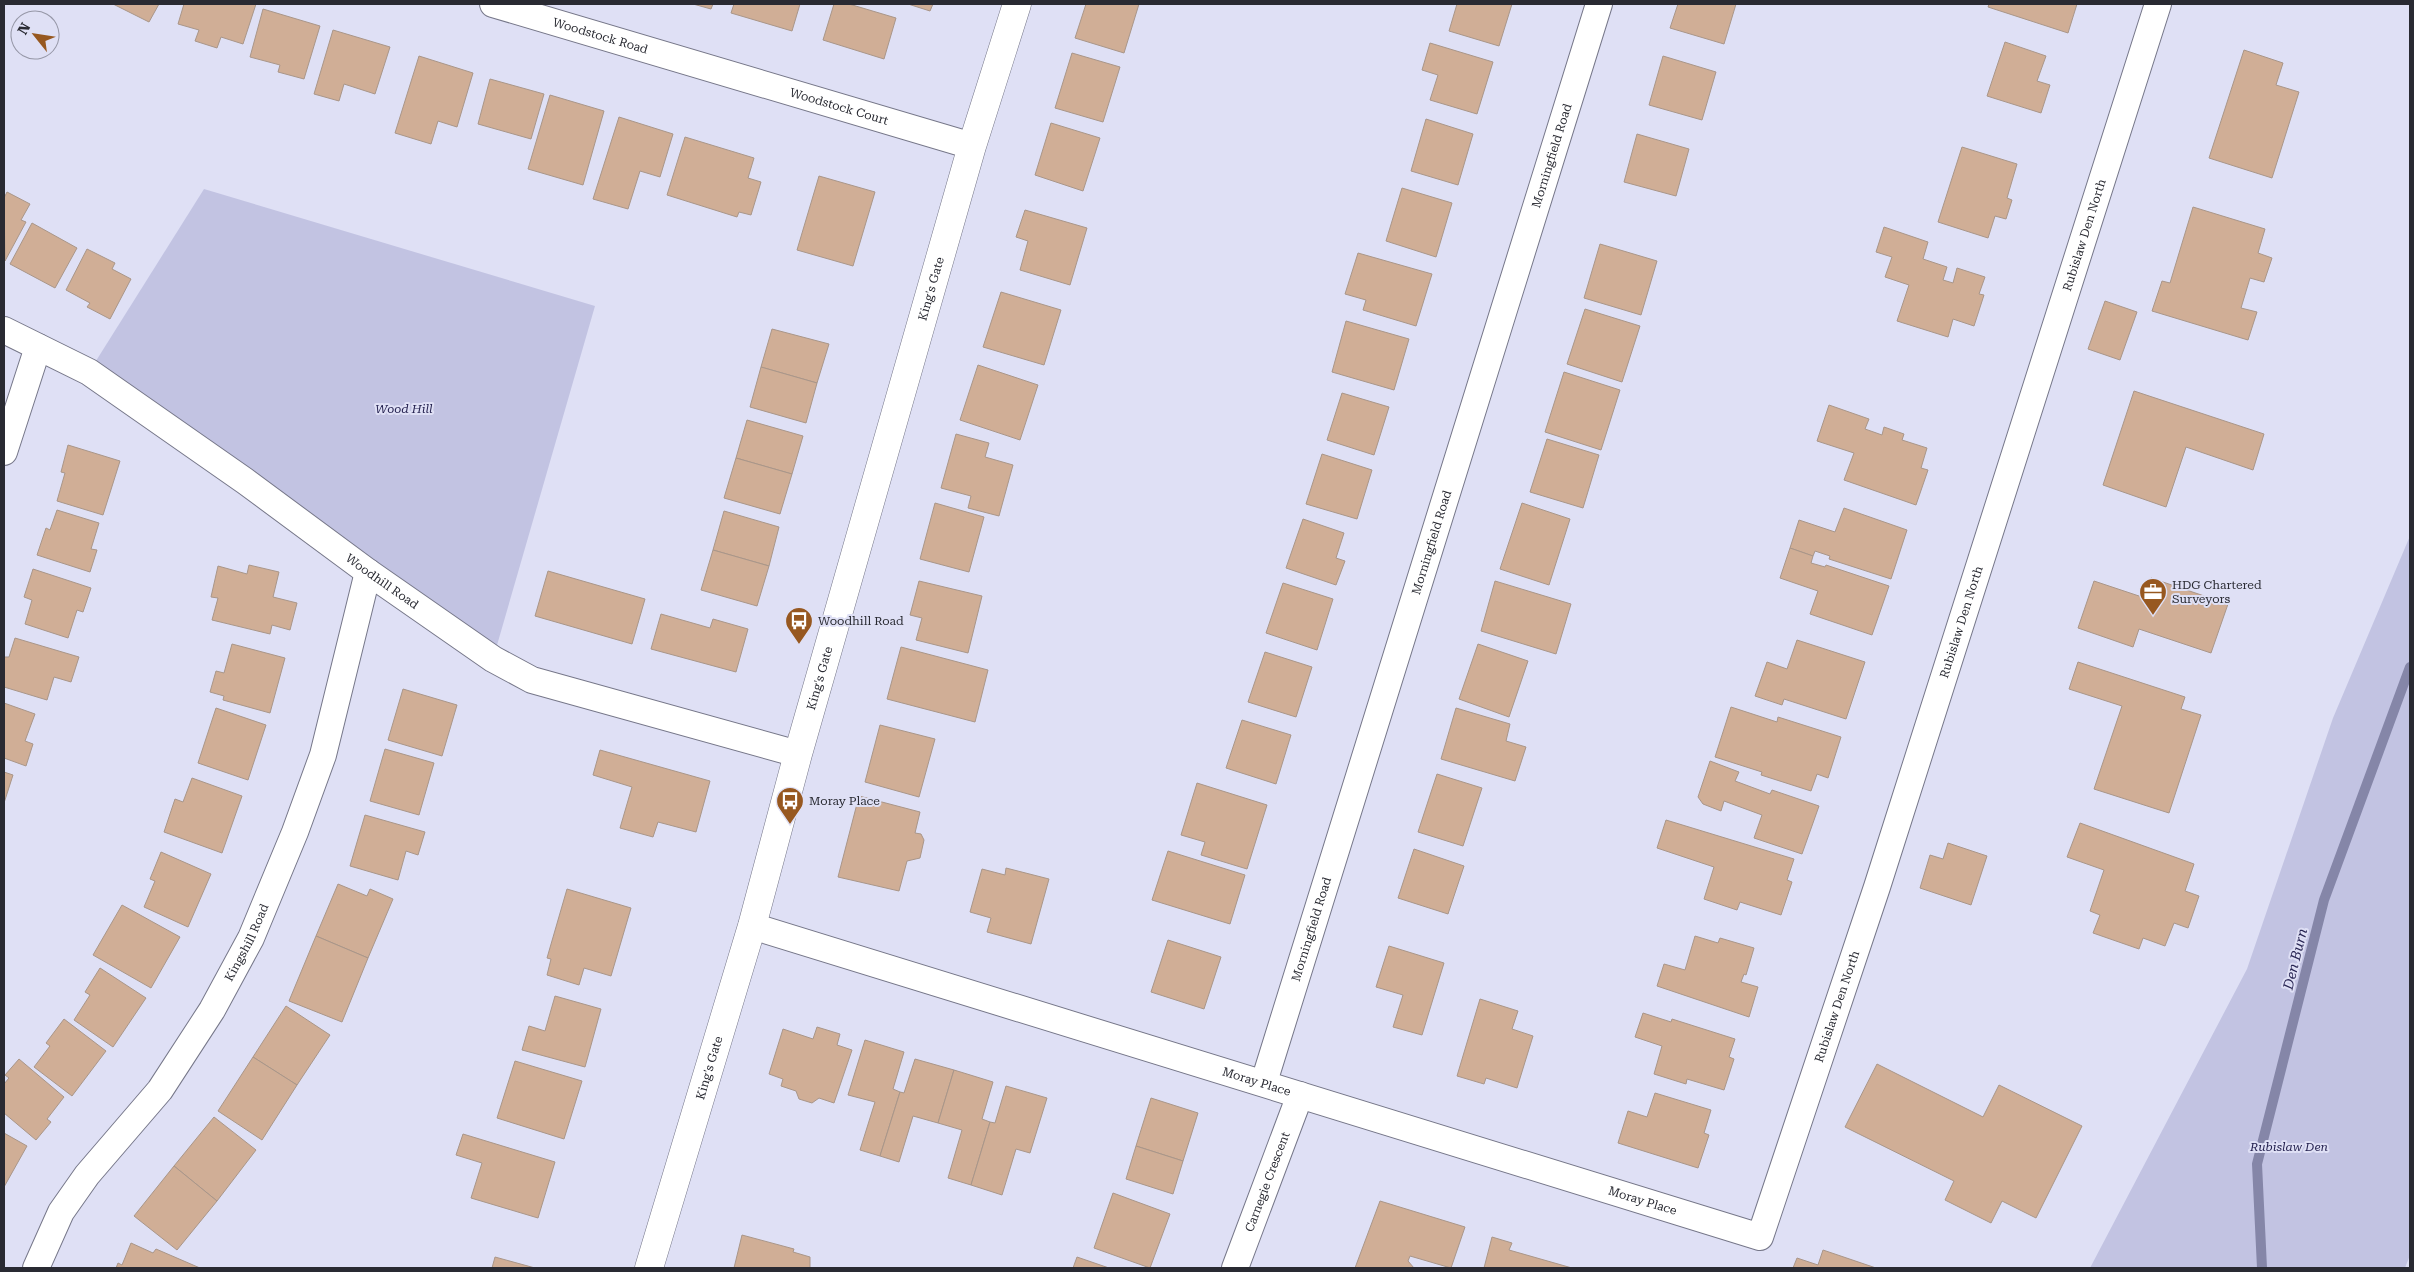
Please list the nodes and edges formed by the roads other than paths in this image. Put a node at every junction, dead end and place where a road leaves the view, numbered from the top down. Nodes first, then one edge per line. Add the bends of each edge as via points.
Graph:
1 (493, 4) edge
2 (1017, 4) edge
3 (1600, 4) edge
4 (2158, 4) edge
5 (708, 67) joint
6 (972, 146) junction
7 (4, 330) edge
8 (38, 347) junction
9 (4, 452) edge
10 (368, 572) junction
11 (798, 754) junction
12 (752, 926) junction
13 (1264, 1082) junction
14 (1300, 1095) junction
15 (1760, 1237) joint
16 (36, 1268) edge
17 (649, 1268) edge
18 (1235, 1268) edge

1 - 5 street, Woodstock Road
2 - 6 street, King's Gate
3 - 13 street, Morningfield Road
4 - 15 street, Rubislaw Den North via 1880,878
5 - 6 street, Woodstock Court
6 - 11 street, King's Gate
7 - 8 street, Woodhill Road
8 - 9 street
8 - 10 street, Woodhill Road via 89,372
10 - 11 street, Woodhill Road via 493,659 532,680
10 - 16 street, Kingshill Road via 323,755 251,938 212,1010 160,1090 87,1175 61,1212
11 - 12 street, King's Gate
12 - 13 street, Moray Place
12 - 17 street, King's Gate
13 - 14 street, Moray Place
14 - 15 street, Moray Place
14 - 18 street, Carnegie Crescent

